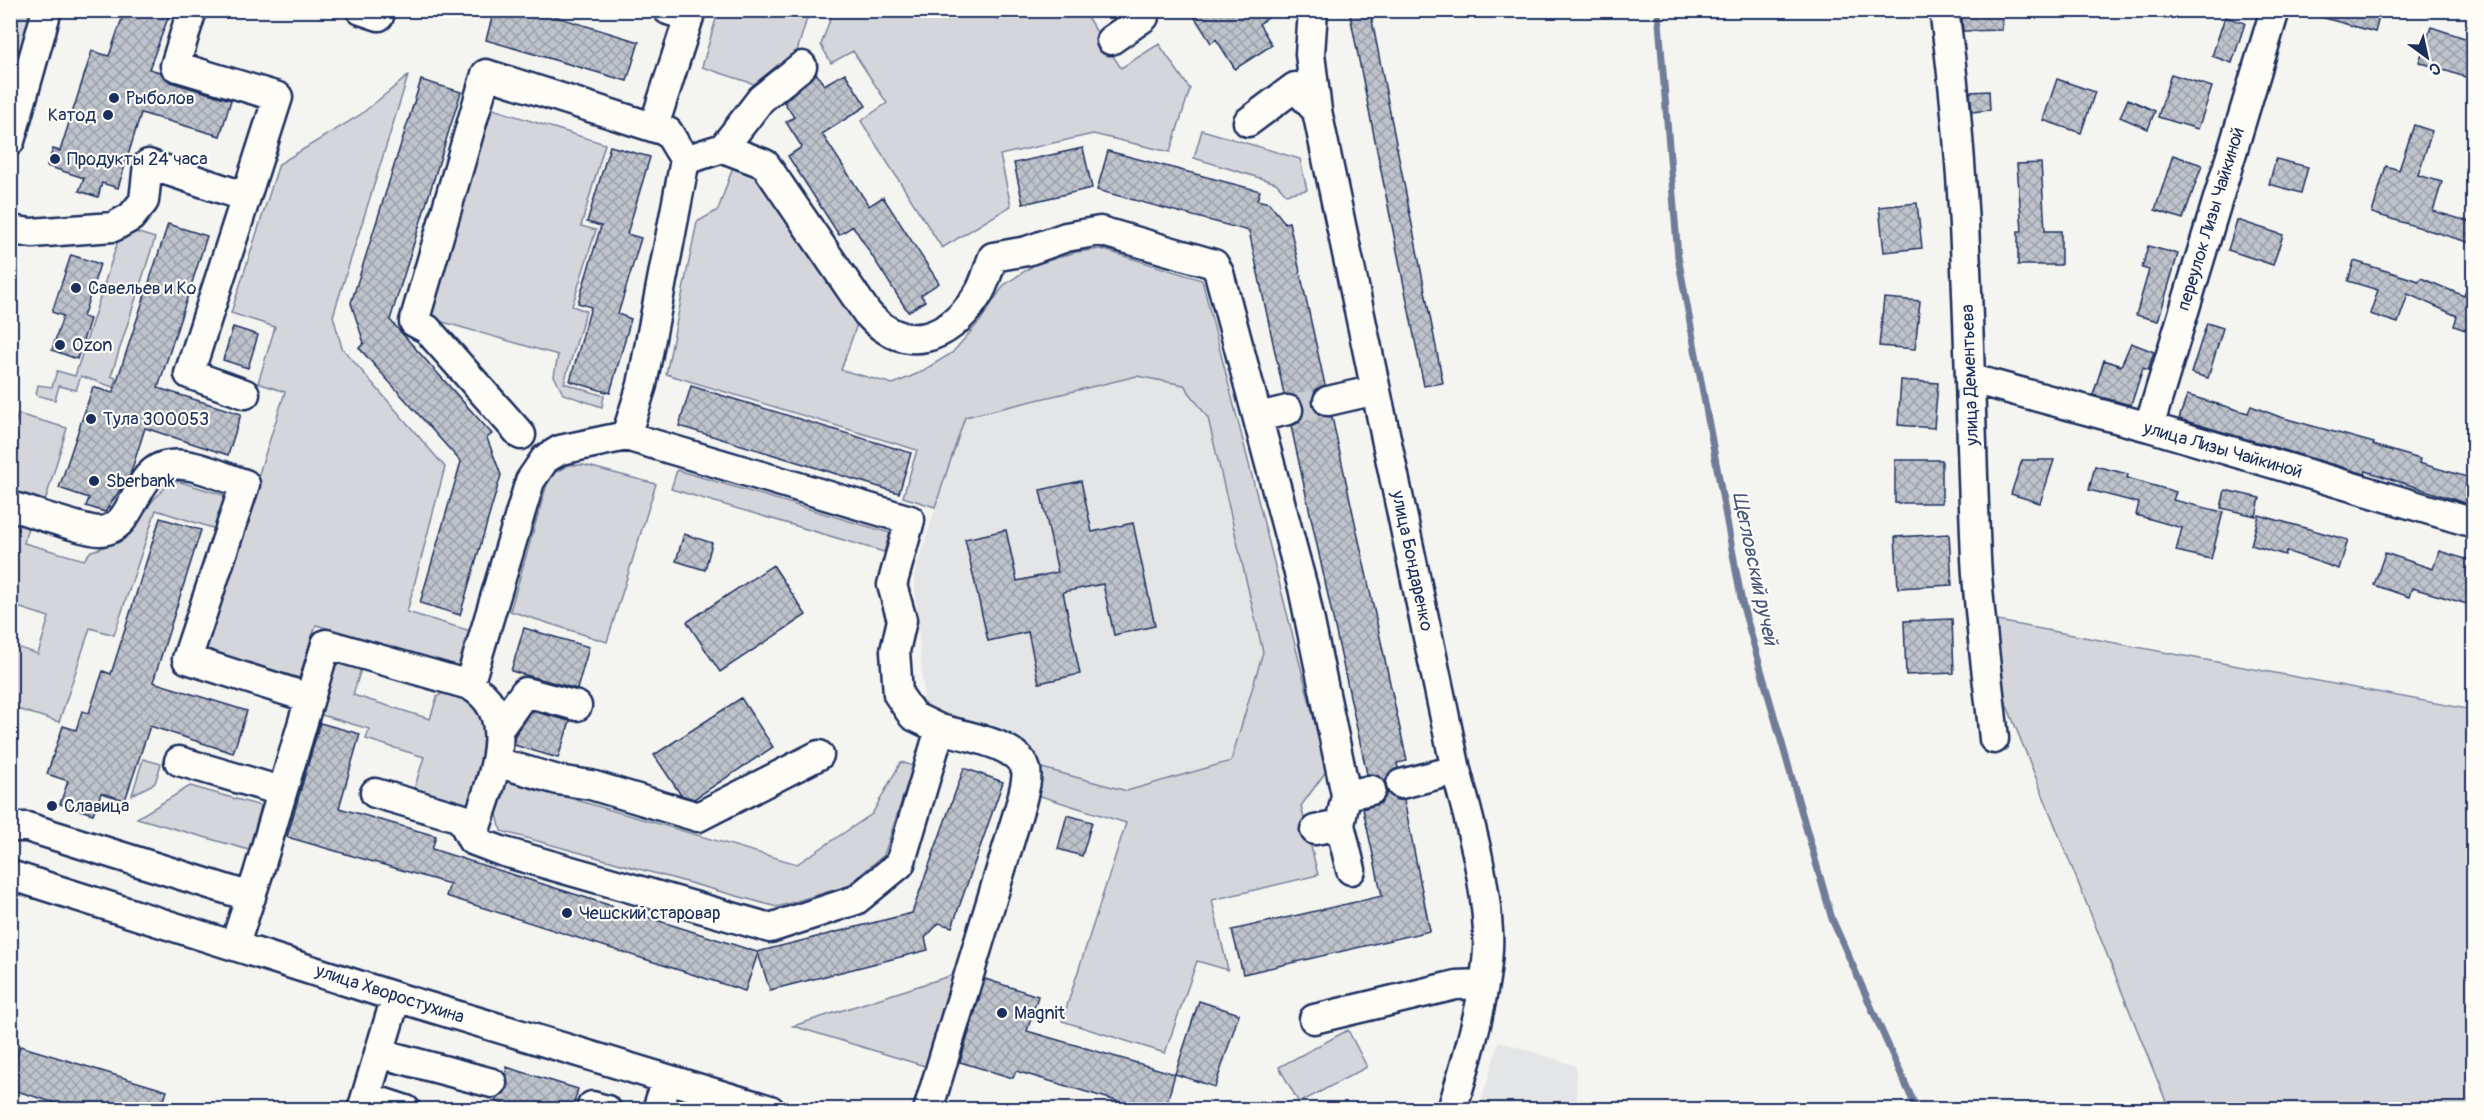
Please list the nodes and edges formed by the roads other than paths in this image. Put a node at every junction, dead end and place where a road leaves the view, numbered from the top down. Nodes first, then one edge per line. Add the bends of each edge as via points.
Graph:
1 (46, 10) edge
2 (192, 10) edge
3 (668, 10) edge
4 (1140, 10) edge
5 (1313, 10) edge
6 (1944, 10) edge
7 (2275, 10) edge
8 (1112, 40) dead end
9 (802, 66) dead end
10 (1317, 111) junction
11 (1248, 122) dead end
12 (654, 126) junction
13 (10, 141) edge
14 (723, 148) junction
15 (685, 160) junction
16 (246, 197) junction
17 (10, 230) edge
18 (1972, 379) junction
19 (1376, 390) junction
20 (245, 394) dead end
21 (1328, 400) tunnel mouth
22 (1288, 410) tunnel mouth
23 (1258, 417) junction
24 (2149, 428) junction
25 (521, 435) dead end
26 (626, 436) junction
27 (10, 506) edge
28 (2474, 523) edge
29 (470, 685) junction
30 (309, 698) junction
31 (578, 706) dead end
32 (500, 727) junction
33 (940, 729) junction
34 (1994, 739) dead end
35 (819, 755) dead end
36 (179, 761) dead end
37 (496, 762) junction
38 (1456, 770) junction
39 (1401, 784) dead end
40 (281, 791) junction
41 (375, 793) dead end
42 (10, 827) edge
43 (472, 840) junction
44 (1351, 870) dead end
45 (10, 875) edge
46 (251, 897) junction
47 (235, 944) junction
48 (1484, 984) junction
49 (396, 997) junction
50 (1314, 1019) dead end
51 (379, 1053) junction
52 (667, 1079) junction
53 (492, 1083) dead end
54 (364, 1103) edge
55 (406, 1110) edge
56 (657, 1110) edge
57 (770, 1110) edge
58 (928, 1110) edge
59 (1452, 1110) edge

1 - 13 street
2 - 16 street via 176,66 278,97
3 - 12 street via 688,17
4 - 8 street via 1144,17
5 - 10 street, улица Бондаренко via 1310,54
6 - 18 street, улица Дементьева via 1954,80
7 - 24 street, переулок Лизы Чайкиной
9 - 14 street via 761,99
10 - 11 street via 1295,87
10 - 19 street, улица Бондаренко
12 - 15 street via 668,132
12 - 25 street via 486,74 414,322 427,329
14 - 15 street
14 - 23 street via 765,164 867,313 880,328 895,336 925,337 951,326 978,295 993,257 1027,251 1066,237 1100,231 1215,264
15 - 26 street via 642,385
16 - 17 street via 148,164 144,201 131,217 113,227 32,233
16 - 20 street via 189,375
18 - 24 street, улица Лизы Чайкиной
18 - 34 street, улица Дементьева via 1976,561
19 - 21 street
19 - 38 street, улица Бондаренко
22 - 23 street
23 - 44 street via 1358,792 1327,827
24 - 28 street, улица Лизы Чайкиной
26 - 29 street via 560,450 545,459 530,481
26 - 33 street via 910,520 892,585 902,620 895,651 898,694 913,716
27 - 30 street via 99,531 116,525 134,501 141,482 154,470 169,465 184,465 246,484 187,659
29 - 30 street via 326,644
29 - 32 street via 490,702
30 - 40 street
31 - 32 street via 525,692
32 - 37 street
33 - 43 street via 900,864 856,900 770,928
33 - 58 street via 1007,748 1018,757 1026,772 1021,803
35 - 37 street via 698,817 591,784 558,780
36 - 40 street
37 - 43 street
38 - 39 street
38 - 48 street, улица Бондаренко via 1481,865 1488,932
40 - 46 street
41 - 43 street via 461,818
42 - 46 street via 27,827
45 - 47 street, улица Хворостухина
46 - 47 street
47 - 49 street, улица Хворостухина
48 - 50 street via 1456,985
48 - 59 street, улица Бондаренко
49 - 51 street
49 - 52 street, улица Хворостухина
51 - 53 street
51 - 54 street
52 - 56 street
52 - 57 street, улица Хворостухина
54 - 55 street

